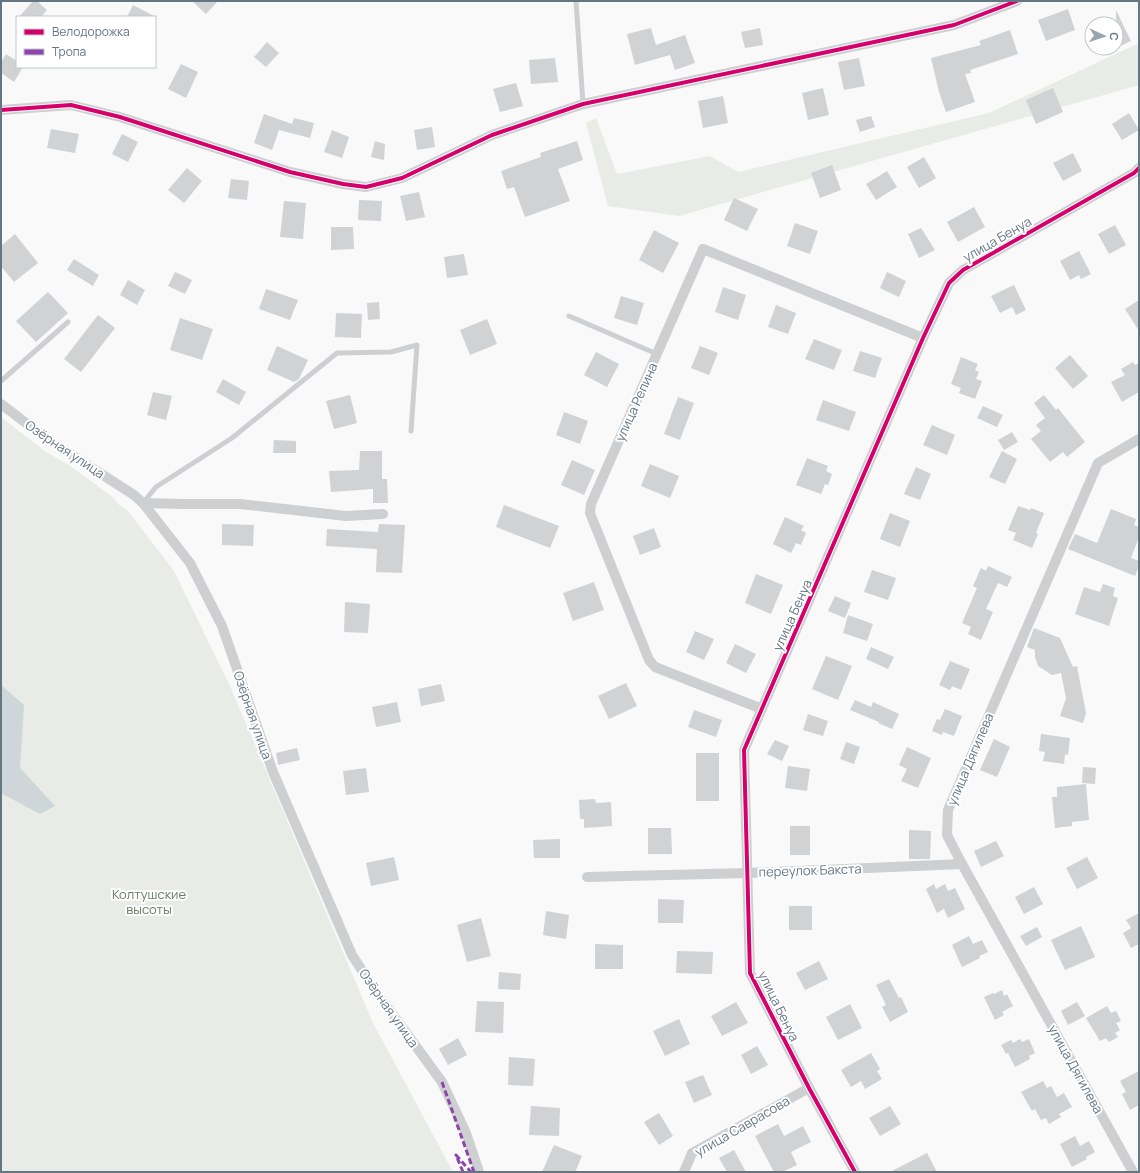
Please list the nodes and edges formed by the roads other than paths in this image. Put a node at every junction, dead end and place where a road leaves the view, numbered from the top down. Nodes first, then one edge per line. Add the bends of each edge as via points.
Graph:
1 (576, 1) edge
2 (1017, 1) edge
3 (583, 104) junction
4 (1, 110) edge
5 (1139, 168) edge
6 (569, 316) dead end
7 (68, 322) dead end
8 (923, 338) junction
9 (657, 354) junction
10 (1, 381) edge
11 (1, 404) edge
12 (411, 431) dead end
13 (1139, 439) edge
14 (143, 503) junction
15 (383, 514) dead end
16 (762, 709) junction
17 (962, 864) junction
18 (748, 873) junction
19 (587, 877) dead end
20 (809, 1088) junction
21 (479, 1172) edge
22 (684, 1172) edge
23 (855, 1172) edge
24 (1134, 1172) edge

1 - 3 lane
2 - 3 street via 954,25
3 - 4 street via 492,135 402,178 366,187 290,172 120,116 71,105
5 - 8 street, улица Бенуа via 963,270 949,283
6 - 9 lane
7 - 10 lane
8 - 9 street, улица Репина via 703,249
8 - 16 street, улица Бенуа
9 - 16 street, улица Репина via 591,504 590,513 649,660 655,667
11 - 14 street, Озёрная улица via 47,439
12 - 14 lane via 417,345 390,352 337,353 232,438 156,487
13 - 17 street, улица Дягилева via 1098,463 948,810 947,835
14 - 15 street via 240,504 346,516
14 - 21 street, Озёрная улица via 190,564 222,626 273,772 352,954 372,986 442,1082 466,1133
16 - 18 street, улица Бенуа via 744,750
17 - 18 street, переулок Бакста
17 - 24 street, улица Дягилева
18 - 19 street, переулок Бакста
18 - 20 street, улица Бенуа via 750,972
20 - 22 street, улица Саврасова via 692,1152
20 - 23 street, улица Бенуа

